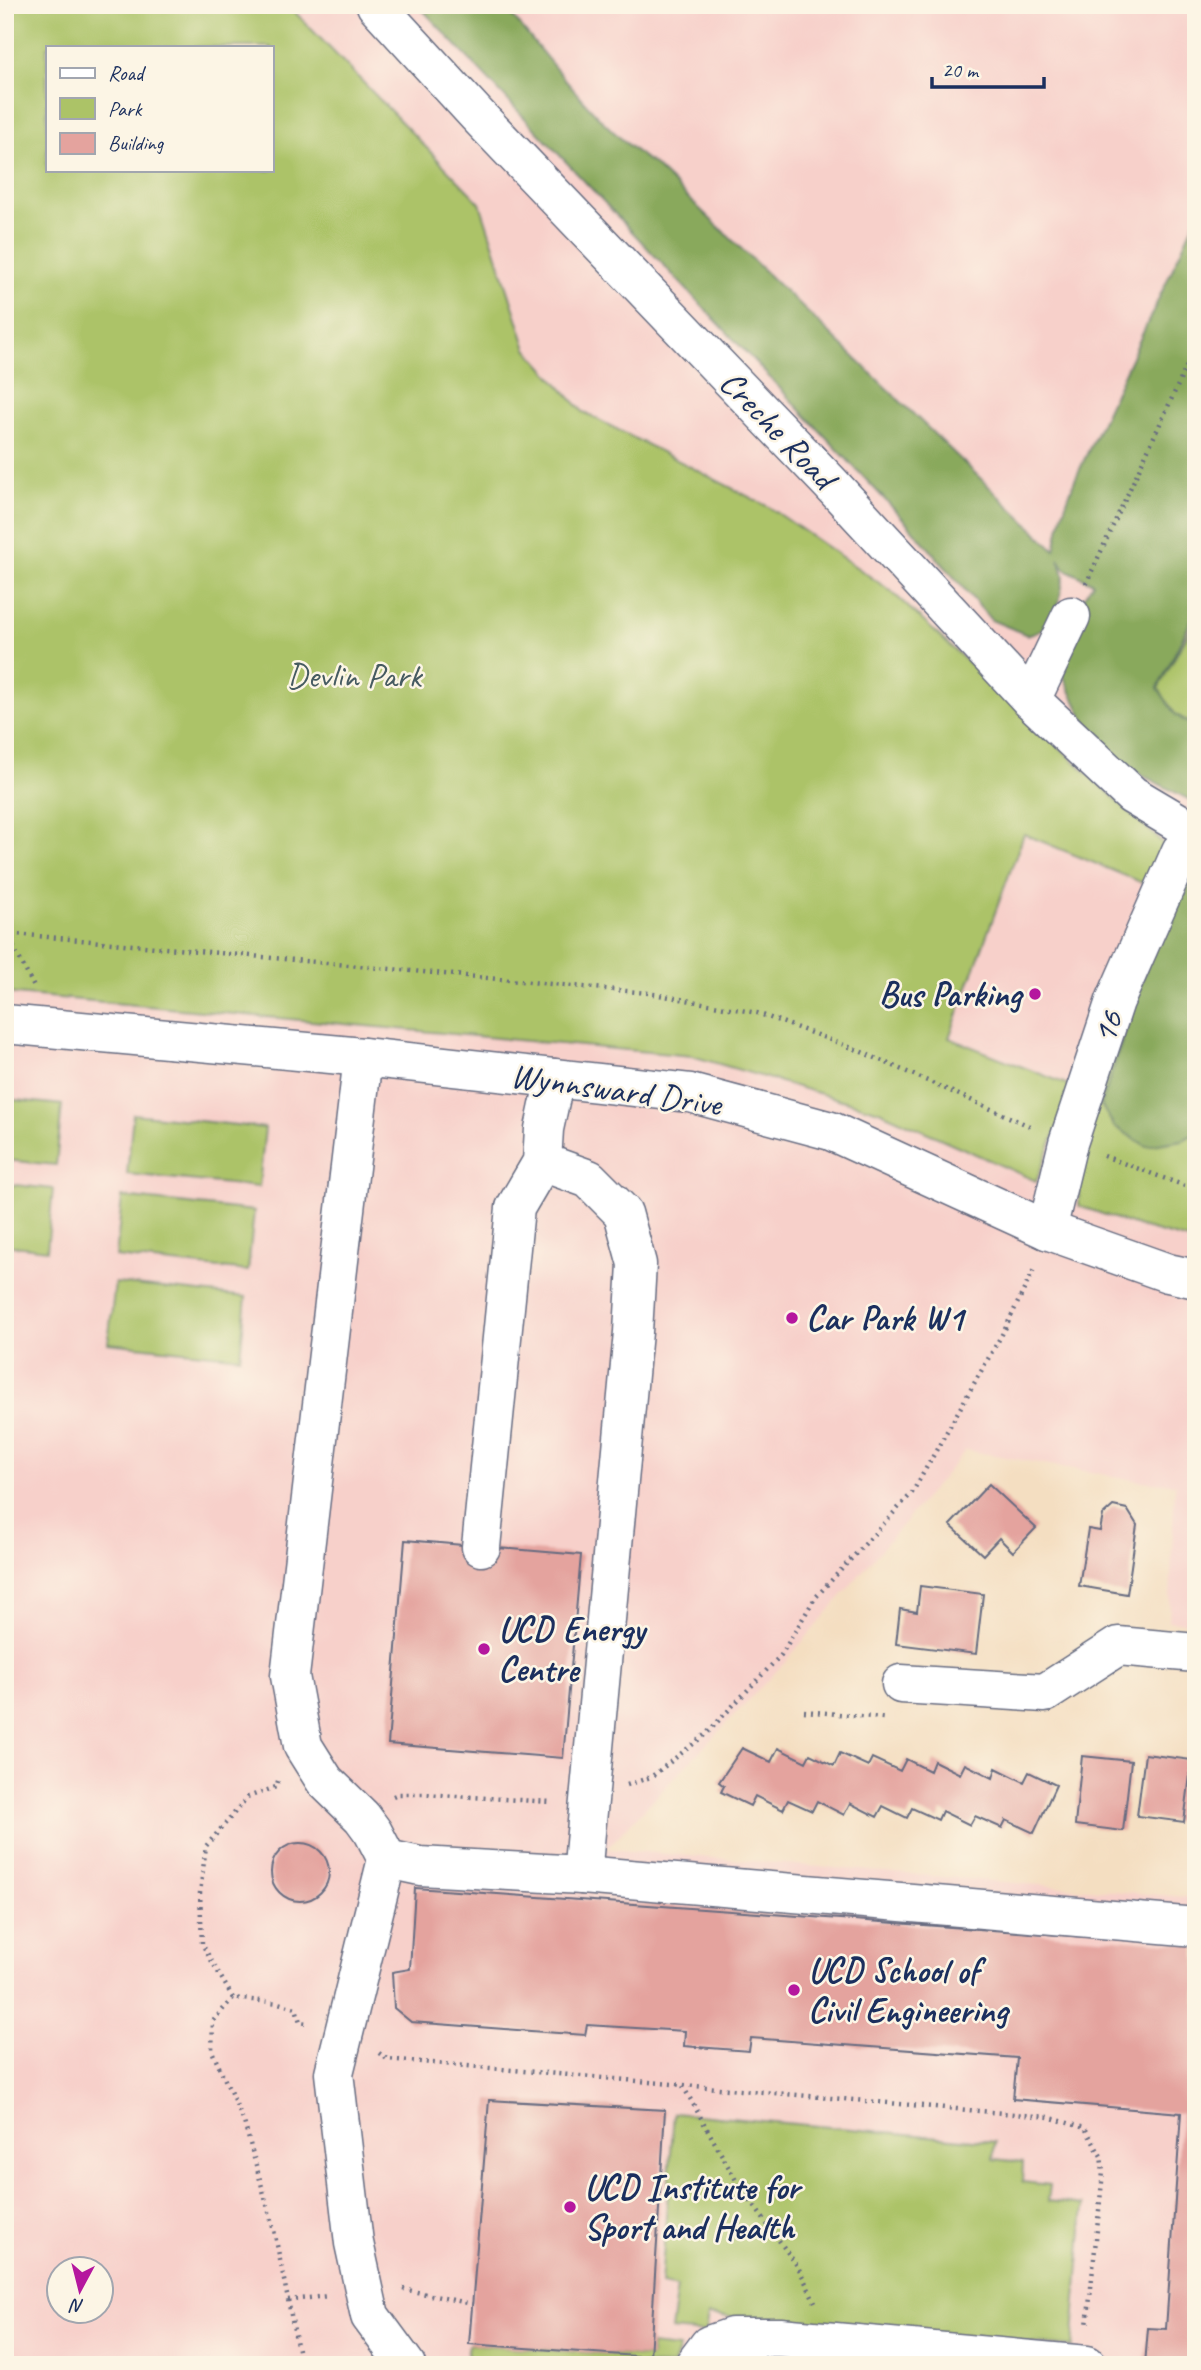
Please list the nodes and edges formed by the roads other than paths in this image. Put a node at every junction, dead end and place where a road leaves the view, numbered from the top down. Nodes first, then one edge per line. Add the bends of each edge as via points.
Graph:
1 (376, 5) edge
2 (1071, 616) road end
3 (1031, 700) junction
4 (1196, 835) edge
5 (22, 1026) edge
6 (363, 1057) junction
7 (555, 1077) junction
8 (542, 1162) junction
9 (1043, 1245) junction
10 (1196, 1279) edge
11 (481, 1547) dead end
12 (1196, 1653) edge
13 (901, 1684) dead end
14 (387, 1858) junction
15 (582, 1875) junction
16 (1196, 1927) edge
17 (1087, 2349) edge
18 (406, 2365) edge
19 (694, 2365) edge

1 - 3 street, Creche Road
2 - 3 street
3 - 4 street, Creche Road via 1132,794
4 - 9 street, 16 via 1181,851 1115,1001 1068,1143
5 - 6 street, Wynnsward Drive
6 - 7 street, Wynnsward Drive
6 - 14 street via 289,1676 303,1746 325,1781 373,1832
7 - 8 street
7 - 9 street, Wynnsward Drive via 690,1093 831,1131
8 - 11 street via 515,1208
8 - 15 street via 589,1179 623,1213 637,1264
9 - 10 street, Wynnsward Drive
12 - 13 street via 1118,1646 1045,1693
14 - 15 street via 420,1866
14 - 18 street via 334,2073 354,2243 370,2316
15 - 16 street
17 - 19 street via 732,2337 709,2344

